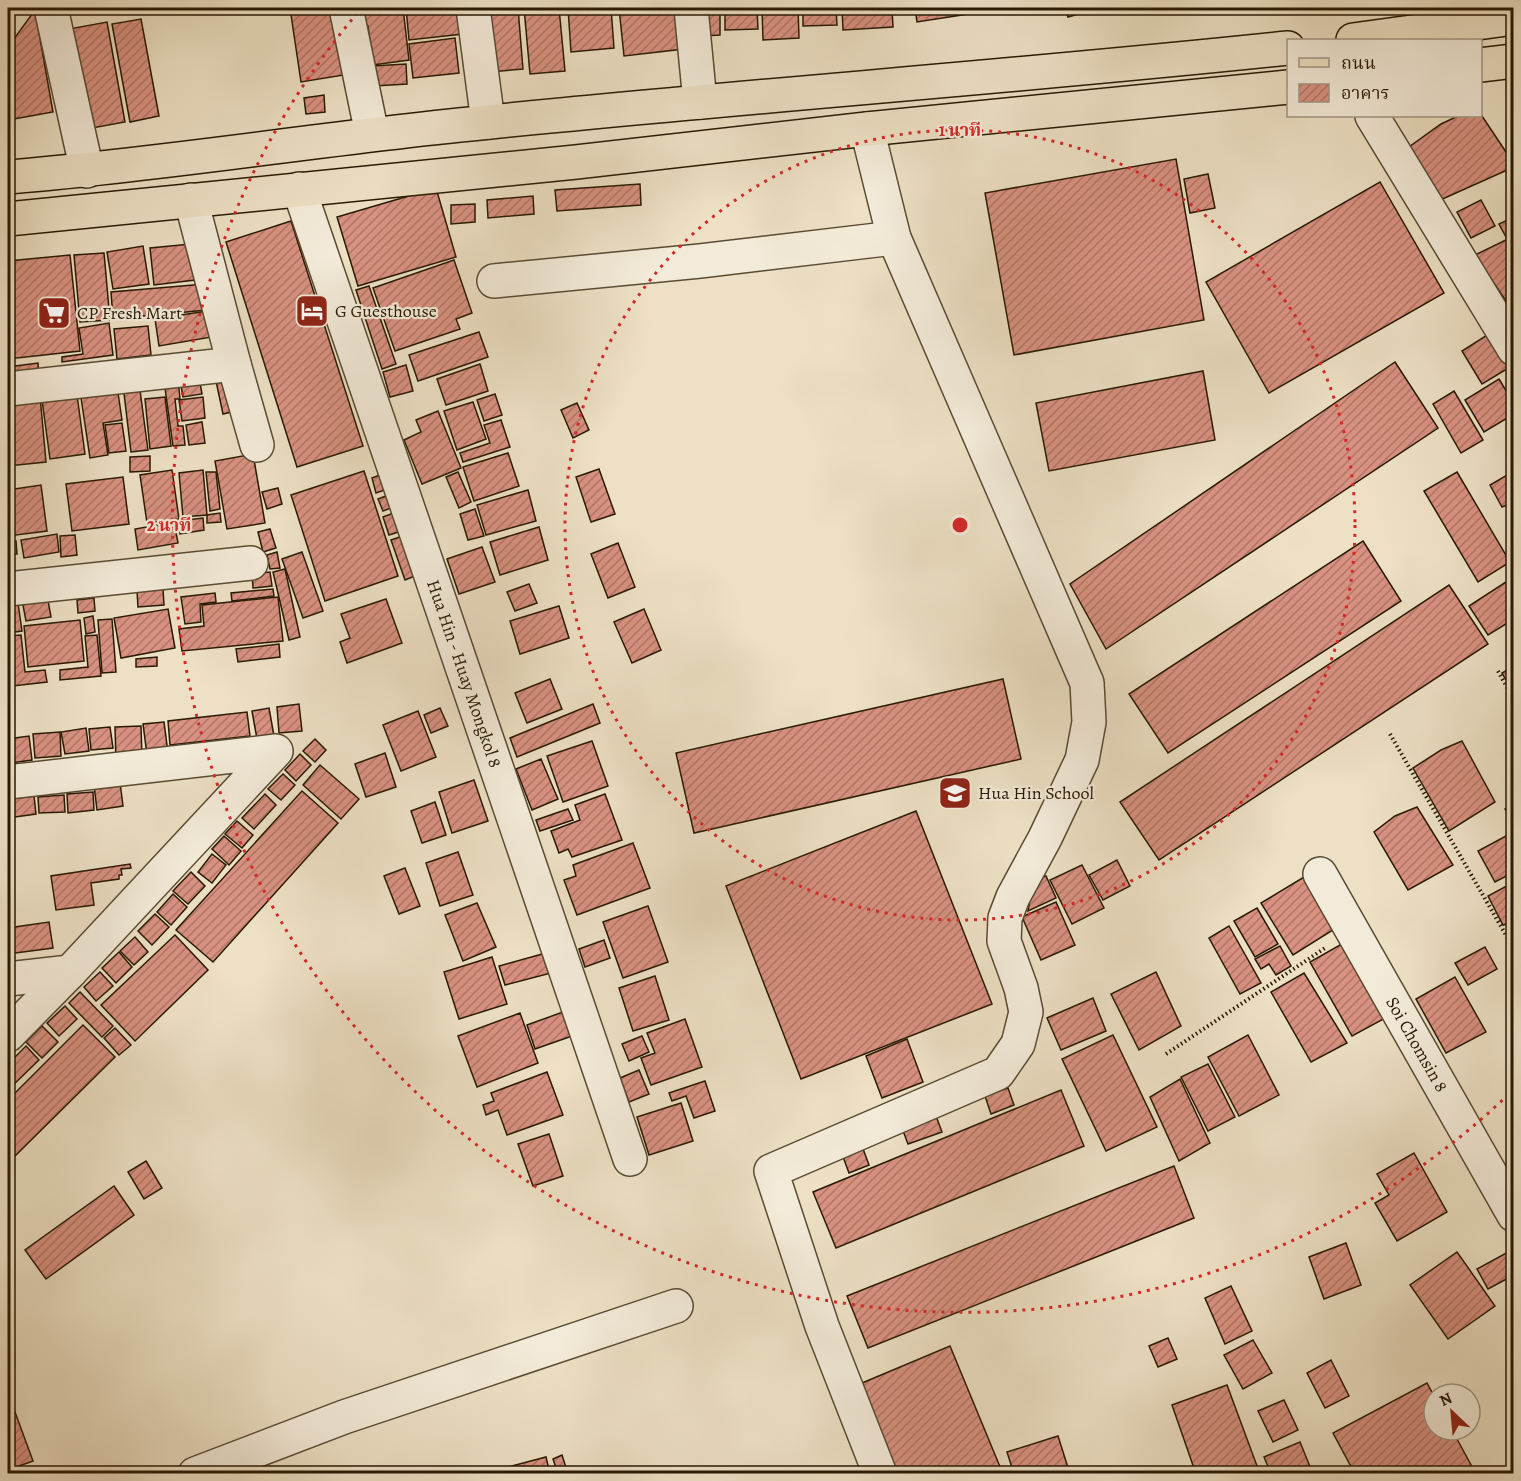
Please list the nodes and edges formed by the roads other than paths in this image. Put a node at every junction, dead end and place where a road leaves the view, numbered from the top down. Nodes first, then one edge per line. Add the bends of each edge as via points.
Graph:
1 (51, 8) edge
2 (346, 8) edge
3 (473, 8) edge
4 (691, 8) edge
5 (1436, 18) edge
6 (1514, 18) edge
7 (1357, 39) edge
8 (1287, 48) edge
9 (1514, 61) edge
10 (1482, 65) edge
11 (1287, 87) edge
12 (862, 88) junction
13 (700, 102) junction
14 (1373, 117) edge
15 (488, 122) junction
16 (867, 129) junction
17 (372, 134) junction
18 (87, 171) junction
19 (8, 177) edge
20 (300, 189) junction
21 (191, 200) junction
22 (8, 219) edge
23 (894, 237) junction
24 (494, 281) dead end
25 (1514, 349) edge
26 (234, 364) junction
27 (8, 388) edge
28 (257, 446) dead end
29 (251, 563) dead end
30 (8, 589) edge
31 (8, 782) edge
32 (1320, 874) dead end
33 (70, 972) junction
34 (8, 979) edge
35 (8, 1035) edge
36 (630, 1159) dead end
37 (1514, 1215) edge
38 (676, 1306) dead end
39 (195, 1473) edge
40 (880, 1473) edge

1 - 18 street
2 - 17 street
3 - 15 street
4 - 13 street
5 - 6 main road
5 - 7 main road
8 - 12 main road
9 - 10 main road
11 - 16 main road
12 - 13 main road
12 - 16 main road
13 - 15 main road
14 - 25 street
15 - 17 main road
16 - 20 main road
16 - 23 street
17 - 18 main road
18 - 19 main road
20 - 21 main road
20 - 36 street, Hua Hin - Huay Mongkol 8
21 - 22 main road
21 - 26 street
23 - 24 street
23 - 40 street via 1087,682 1089,722 1082,760 1005,918 1004,941 1026,1012 1018,1044 998,1073 771,1170 822,1326
26 - 27 street
26 - 28 street
29 - 30 street
31 - 33 street via 276,751
32 - 37 street, Soi Chomsin 8
33 - 34 street
33 - 35 street
38 - 39 street via 344,1417

